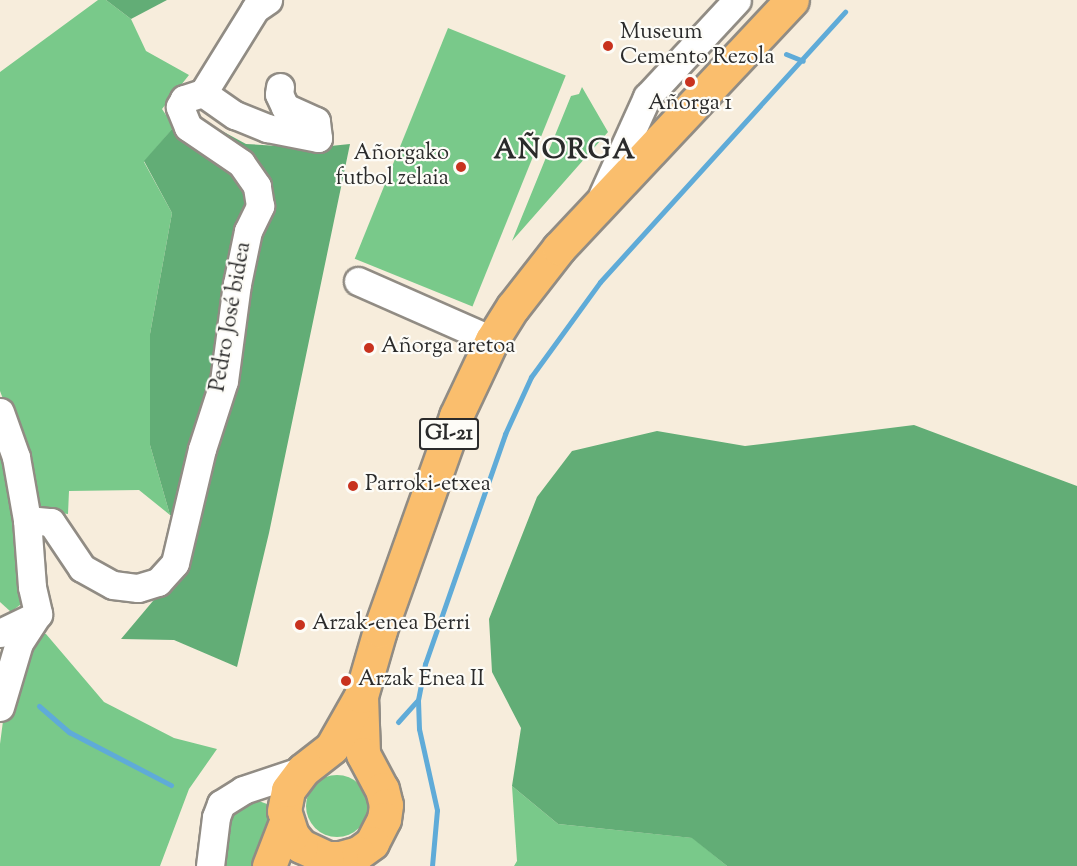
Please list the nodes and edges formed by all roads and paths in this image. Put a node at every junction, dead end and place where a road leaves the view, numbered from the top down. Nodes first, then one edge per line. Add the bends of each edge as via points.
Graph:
1 (268, 0) edge
2 (737, 0) edge
3 (792, 0) edge
4 (280, 87) dead end
5 (202, 93) junction
6 (598, 204) junction
7 (358, 281) dead end
8 (492, 340) junction
9 (0, 412) edge
10 (27, 520) junction
11 (38, 614) junction
12 (0, 633) edge
13 (361, 696) junction
14 (0, 707) edge
15 (308, 766) junction
16 (373, 775) junction
17 (253, 788) junction
18 (286, 814) junction
19 (330, 862) edge
20 (210, 866) edge
21 (269, 866) edge

1 - 5 street via 255,9
2 - 6 street via 647,97
3 - 6 main road, GI-21
4 - 5 street via 285,107 316,121 318,138 267,128 235,115
5 - 10 street, Pedro José bidea via 184,99 180,107 188,127 241,163 257,186 260,206 248,231 224,381 202,449 175,563 158,582 138,588 114,585 82,568 51,522
6 - 8 main road, GI-21 via 535,276
7 - 8 street
8 - 13 main road, GI-21 via 456,416 383,619
9 - 10 street via 16,457
10 - 11 street
11 - 12 street
11 - 14 street via 19,643
13 - 15 main road, GI-21 via 332,747
13 - 16 main road via 363,754
15 - 16 main road via 340,758 361,764
15 - 17 street
15 - 18 main road, GI-21 via 288,790
16 - 19 main road via 386,805 382,826 372,843 358,853
17 - 18 street
17 - 20 street via 221,804
18 - 19 main road via 302,846
18 - 21 main road, GI-21

